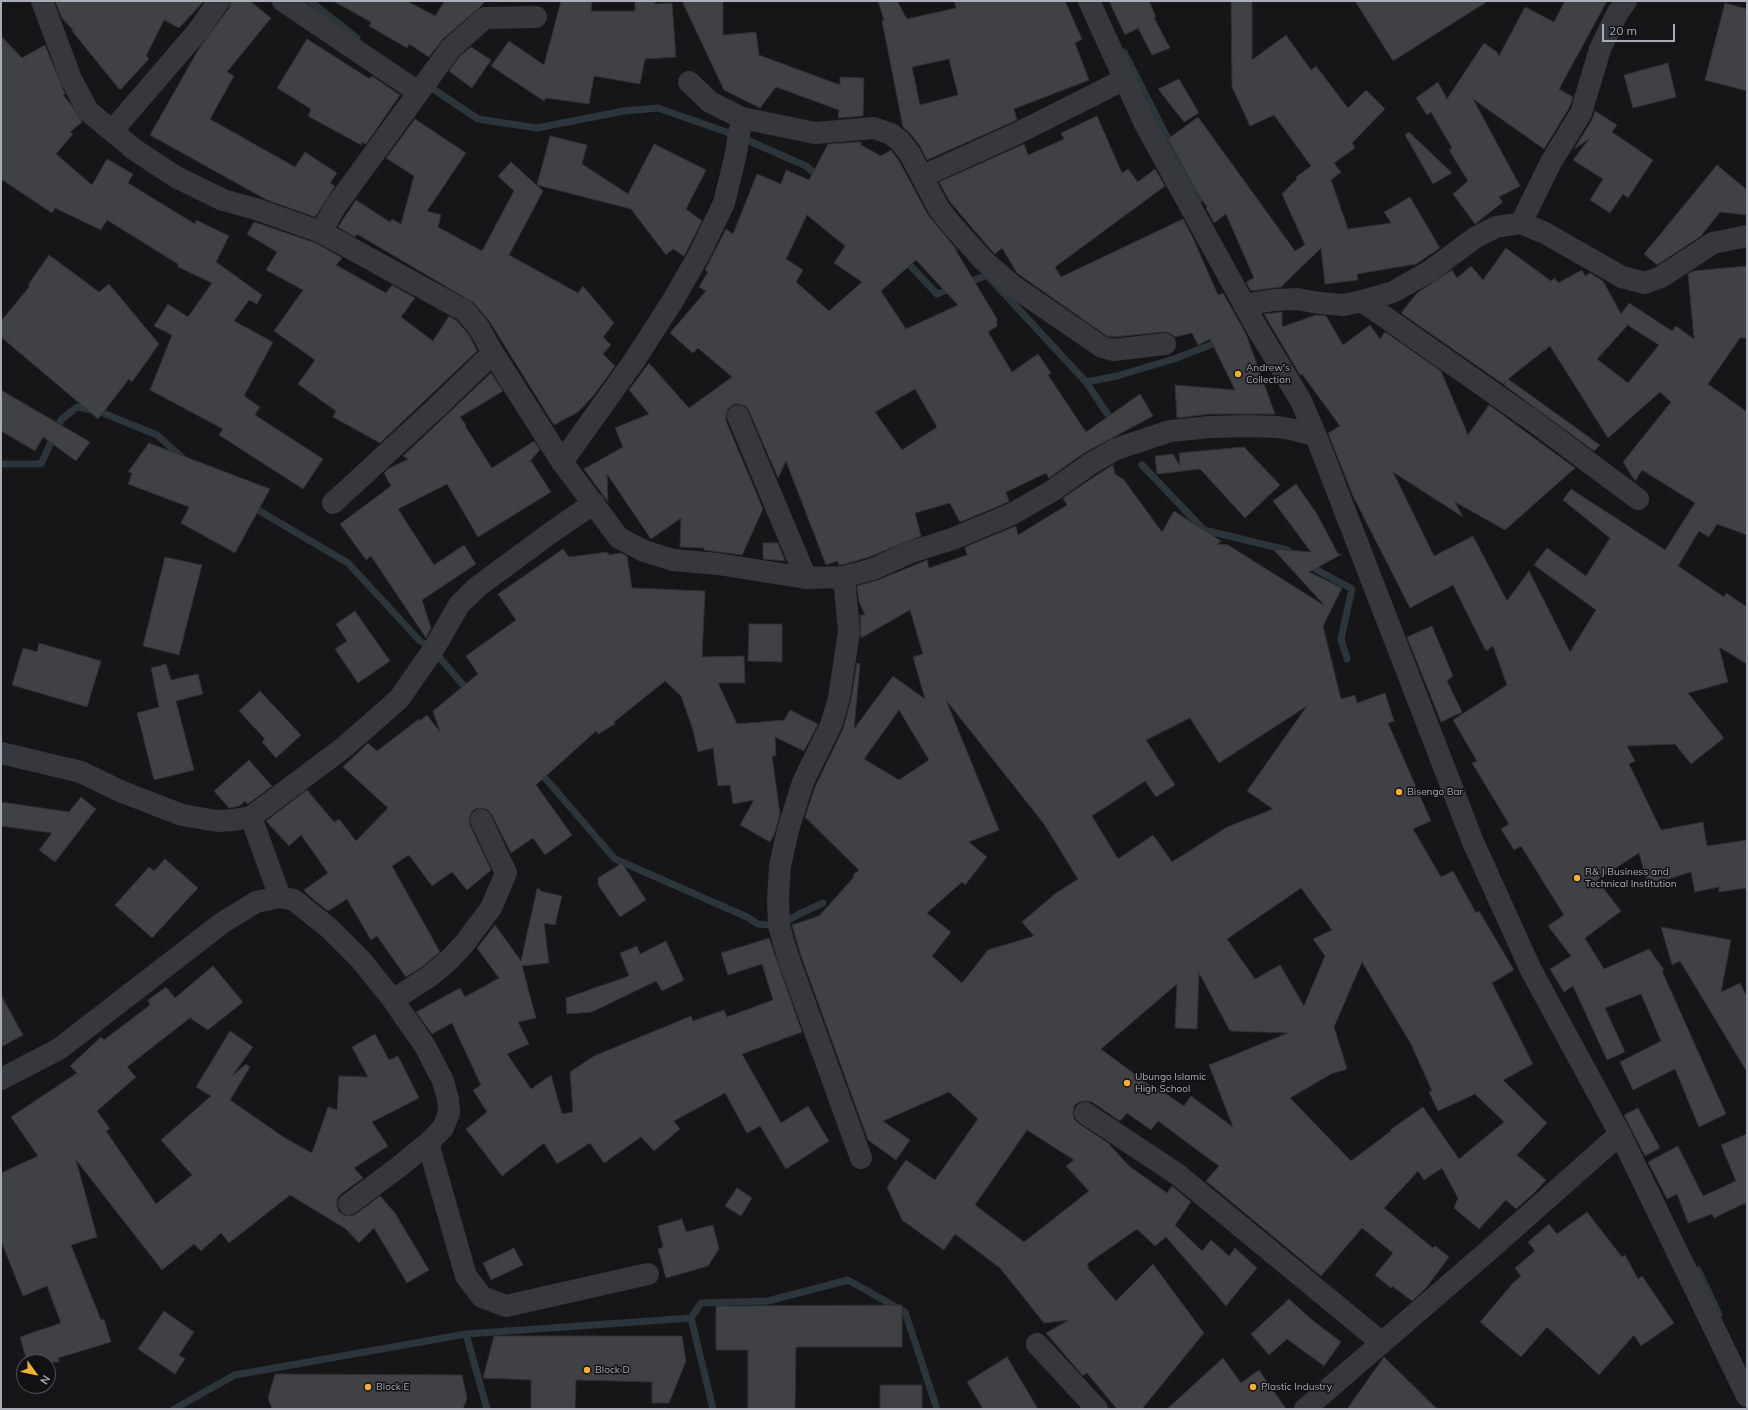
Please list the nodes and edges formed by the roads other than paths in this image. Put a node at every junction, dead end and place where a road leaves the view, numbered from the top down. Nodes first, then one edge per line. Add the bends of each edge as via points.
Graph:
1 (42, 1) edge
2 (219, 1) edge
3 (283, 1) edge
4 (1089, 1) edge
5 (1626, 1) edge
6 (536, 17) dead end
7 (1125, 79) junction
8 (689, 82) dead end
9 (418, 92) junction
10 (742, 118) junction
11 (113, 130) junction
12 (923, 176) junction
13 (1521, 222) junction
14 (321, 232) junction
15 (1747, 236) edge
16 (1362, 301) junction
17 (1244, 305) junction
18 (1165, 344) dead end
19 (493, 353) junction
20 (738, 416) dead end
21 (1316, 436) junction
22 (562, 462) junction
23 (1638, 499) dead end
24 (333, 503) dead end
25 (594, 503) junction
26 (844, 577) junction
27 (806, 578) junction
28 (1, 753) edge
29 (251, 817) junction
30 (481, 820) dead end
31 (280, 897) junction
32 (393, 1000) junction
33 (1, 1079) edge
34 (1084, 1113) dead end
35 (1620, 1134) junction
36 (428, 1142) junction
37 (861, 1158) dead end
38 (349, 1204) dead end
39 (648, 1274) dead end
40 (1382, 1343) junction
41 (1037, 1344) dead end
42 (1747, 1396) edge
43 (1098, 1409) edge
44 (1305, 1409) edge

1 - 11 street via 71,79 88,111
2 - 11 street via 198,31
3 - 9 street
4 - 7 street
5 - 13 street via 1600,49 1581,113 1551,162
6 - 9 street via 485,18 451,48
7 - 12 street via 1018,133
7 - 17 street via 1145,124
8 - 10 street via 710,102
9 - 14 street via 335,207
10 - 12 street via 815,132 874,128 891,134 900,141
10 - 22 street via 724,203 700,253 634,361
11 - 14 street via 135,150 176,177 223,200
12 - 18 street via 937,205 951,224 984,260 1013,286 1102,347 1113,350
13 - 15 street via 1622,277 1645,283 1661,276 1713,243
13 - 16 street via 1489,230 1430,271 1393,292
14 - 19 street via 465,311 479,328
16 - 17 street via 1344,305 1297,299
16 - 23 street via 1532,420
17 - 21 street via 1293,386
19 - 22 street
19 - 24 street
20 - 27 street
21 - 26 street via 1296,430 1256,426 1170,431 1116,449 1012,514 873,569
21 - 35 street via 1472,842 1531,970
22 - 25 street
25 - 27 street via 619,538 644,551 673,560 718,564
25 - 29 street via 476,588 459,605 433,650 399,699 343,748
26 - 27 street
26 - 37 street via 849,632 840,698 831,725 803,782 788,830 780,866 778,899 780,926 788,957
28 - 29 street via 81,772 127,794 182,814 217,821
29 - 31 street
30 - 32 street via 506,874 491,908 449,960
31 - 32 street via 294,900 329,928 361,960
31 - 33 street via 256,902 222,923 59,1049
32 - 36 street via 425,1046 448,1099 449,1113 442,1128
34 - 40 street via 1177,1174
35 - 40 street
35 - 42 street
36 - 38 street
36 - 39 street via 466,1276 482,1297 506,1306
40 - 44 street
41 - 43 street

